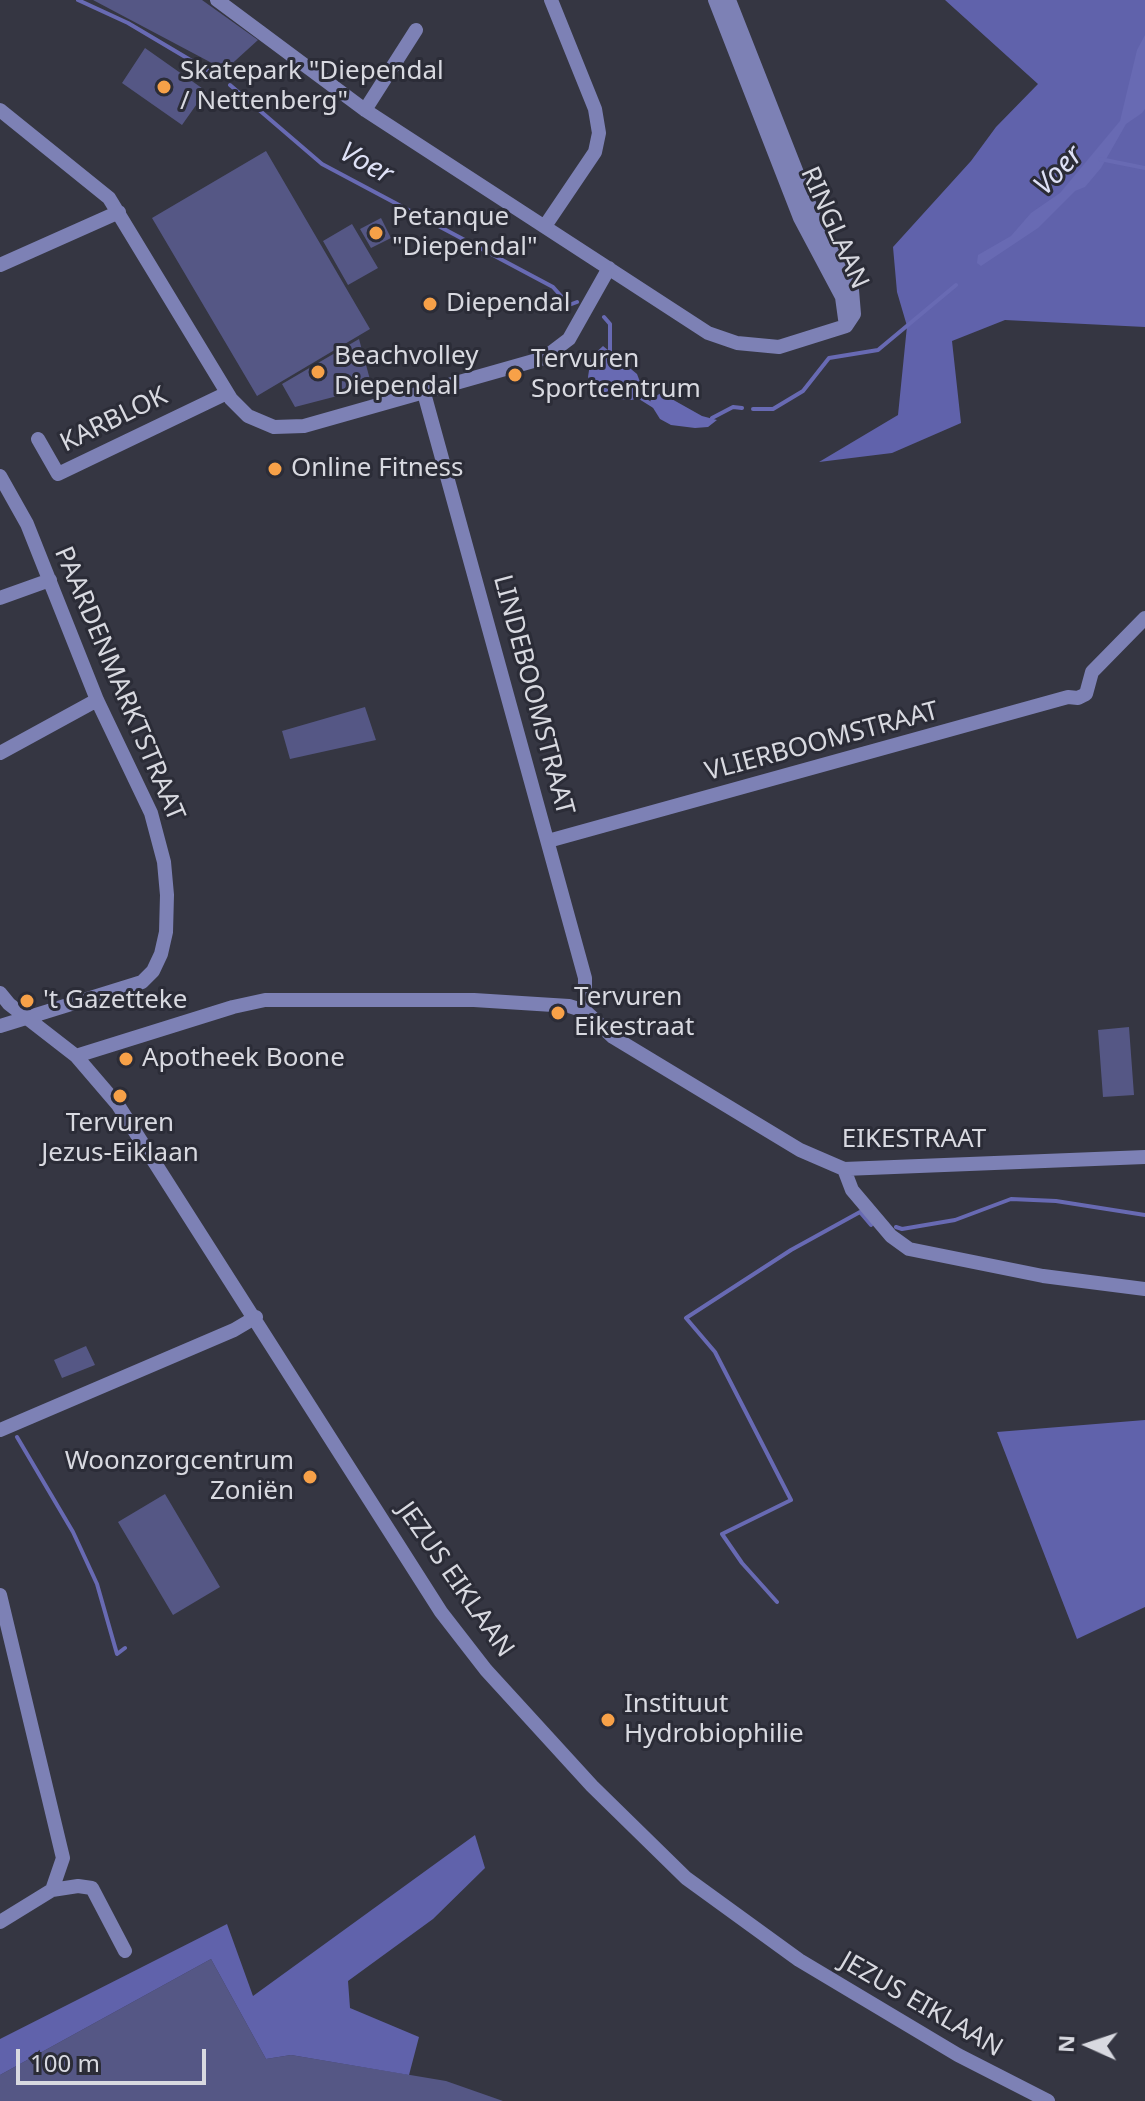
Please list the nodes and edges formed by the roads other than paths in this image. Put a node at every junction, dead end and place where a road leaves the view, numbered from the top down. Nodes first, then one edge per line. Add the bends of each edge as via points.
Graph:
1 (551, 0) edge
2 (715, 0) edge
3 (729, 0) edge
4 (223, 2) edge
5 (416, 30) dead end
6 (0, 110) edge
7 (365, 110) junction
8 (119, 212) junction
9 (545, 226) junction
10 (0, 265) edge
11 (609, 268) junction
12 (846, 326) junction
13 (227, 393) junction
14 (424, 393) junction
15 (38, 439) dead end
16 (0, 476) edge
17 (50, 580) junction
18 (0, 598) edge
19 (1142, 625) edge
20 (97, 700) junction
21 (0, 753) edge
22 (548, 841) junction
23 (0, 993) edge
24 (585, 1011) junction
25 (26, 1018) junction
26 (0, 1026) edge
27 (76, 1056) junction
28 (1145, 1157) edge
29 (844, 1169) junction
30 (1145, 1289) edge
31 (256, 1317) junction
32 (0, 1430) edge
33 (0, 1595) edge
34 (2, 1614) edge
35 (52, 1890) junction
36 (0, 1922) edge
37 (125, 1951) dead end
38 (1048, 2101) edge

1 - 9 street via 595,109 599,133 595,152
2 - 12 street, RINGLAAN via 800,218 842,297
3 - 12 street, RINGLAAN via 814,216 852,290 854,314
4 - 7 street
5 - 7 street
6 - 8 street via 109,198
7 - 9 street
8 - 10 street
8 - 13 street
9 - 11 street
11 - 12 street via 708,333 737,343 791,345
11 - 14 street via 576,328 553,352
13 - 14 street via 248,416 290,428
13 - 15 street, KARBLOK via 58,474
14 - 22 street, LINDEBOOMSTRAAT
16 - 17 street, PAARDENMARKTSTRAAT
17 - 18 street
17 - 20 street, PAARDENMARKTSTRAAT
19 - 22 street, VLIERBOOMSTRAAT via 1092,672 1086,694 1078,698
20 - 21 street
20 - 25 street, PAARDENMARKTSTRAAT via 151,813 164,862 166,932 153,971 142,982
22 - 24 street, LINDEBOOMSTRAAT via 585,978
23 - 25 street, JEZUS EIKLAAN
24 - 27 street via 474,1000 265,1000
24 - 29 street, EIKESTRAAT via 613,1037 800,1150
25 - 26 street, PAARDENMARKTSTRAAT
25 - 27 street, JEZUS EIKLAAN
27 - 31 street, JEZUS EIKLAAN via 118,1105
28 - 29 street, EIKESTRAAT
29 - 30 street via 852,1190 909,1249 1043,1276
31 - 32 street
31 - 38 street, JEZUS EIKLAAN via 464,1644 649,1844 686,1878 799,1960 958,2055
33 - 34 street
34 - 35 street via 61,1845 62,1869
35 - 36 street
35 - 37 street via 92,1888

